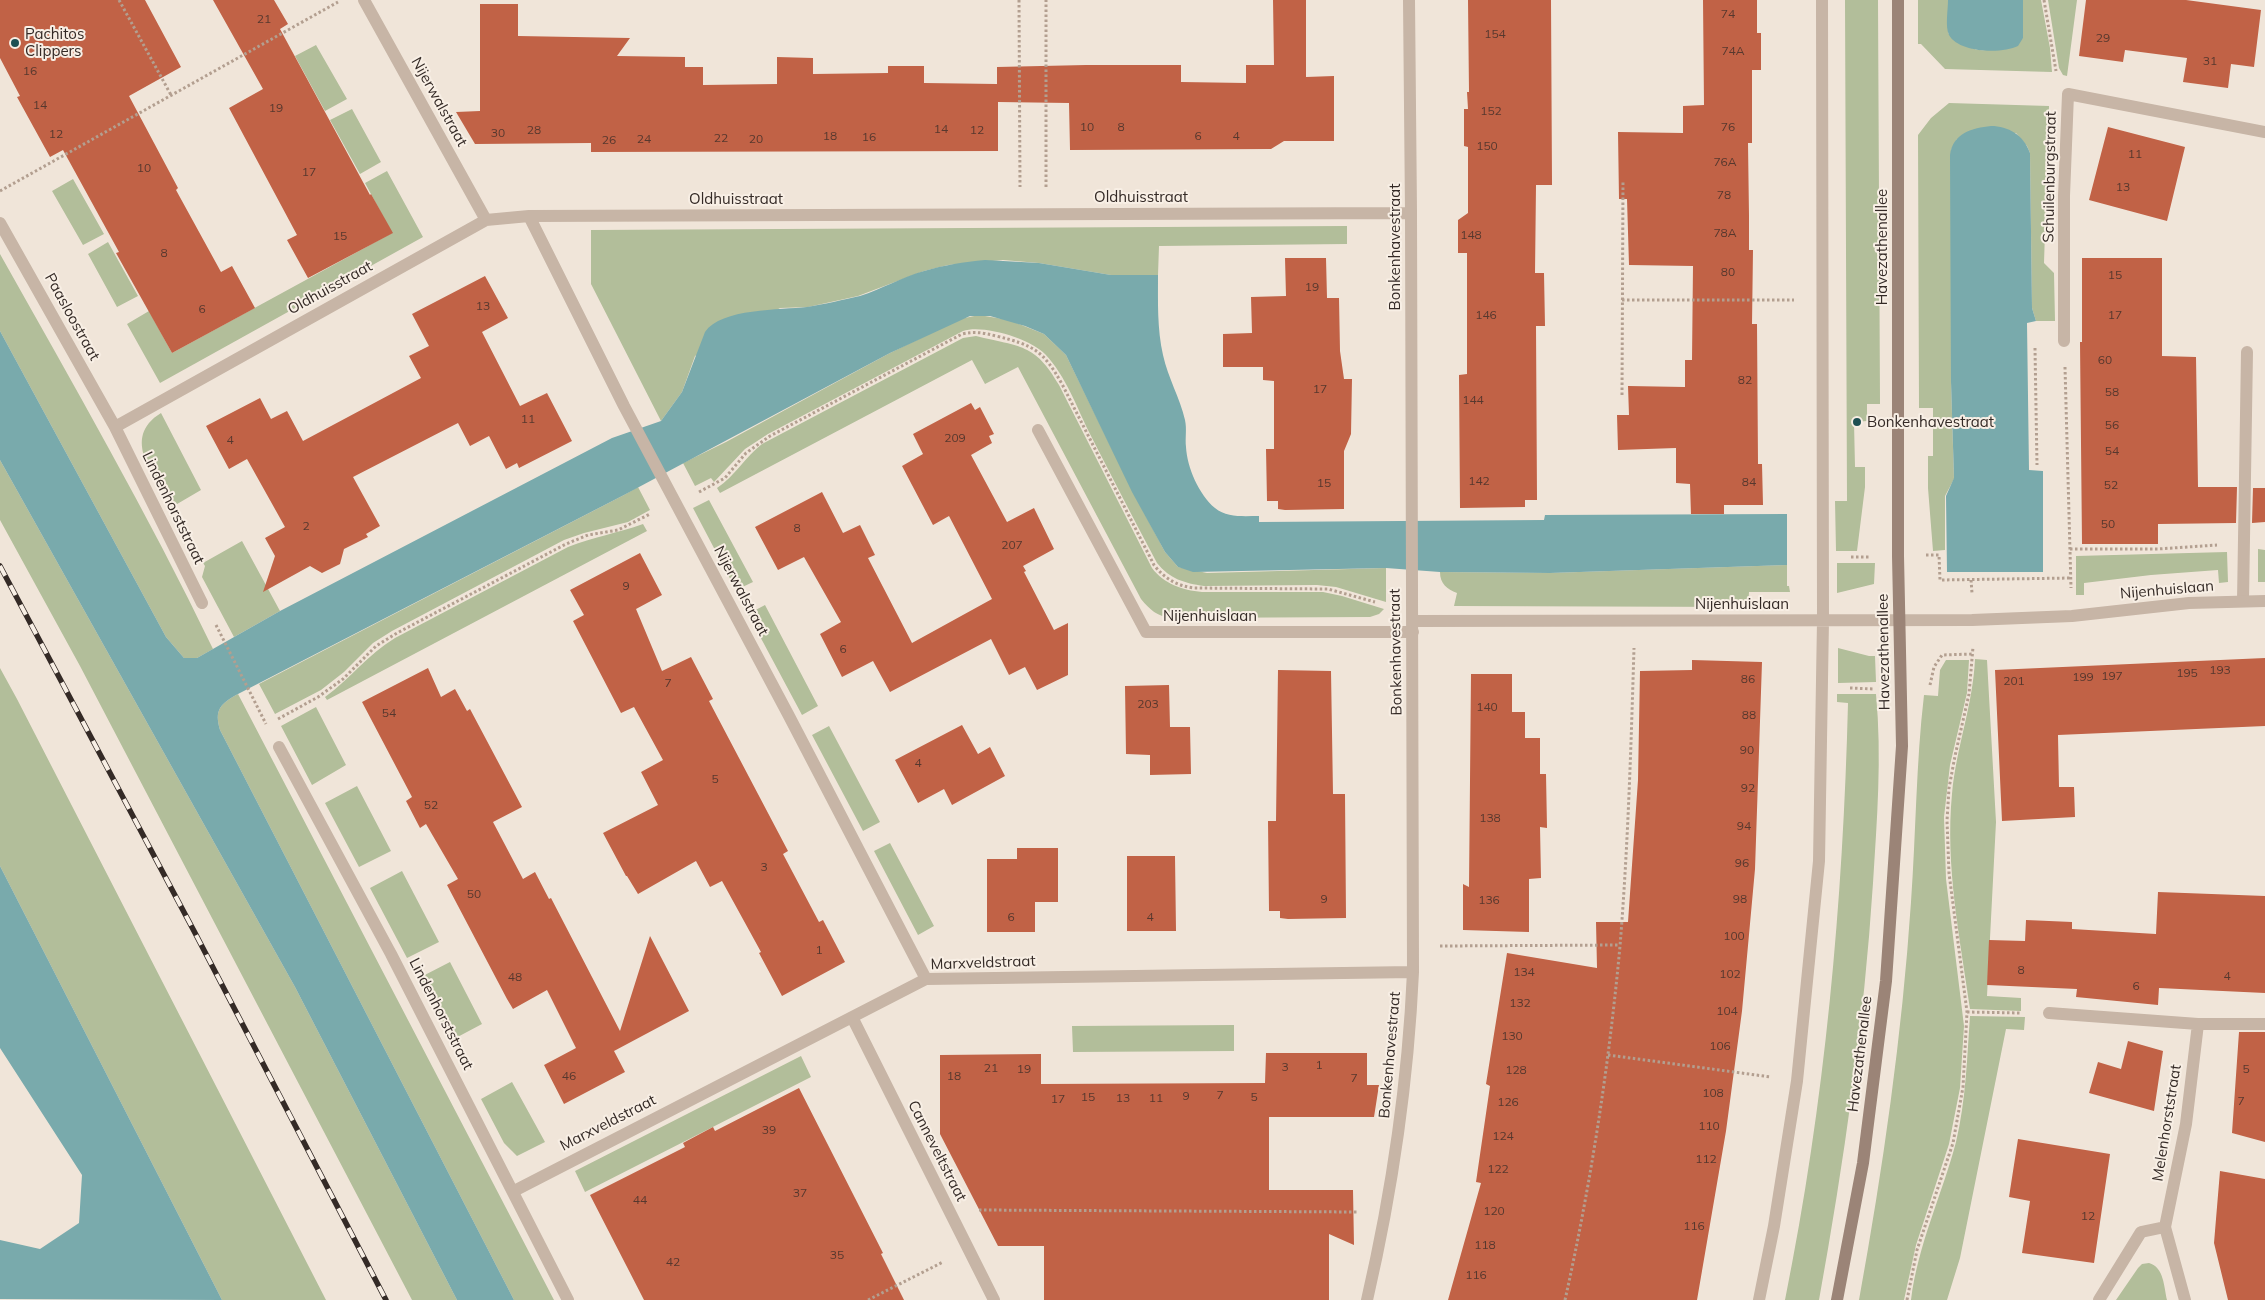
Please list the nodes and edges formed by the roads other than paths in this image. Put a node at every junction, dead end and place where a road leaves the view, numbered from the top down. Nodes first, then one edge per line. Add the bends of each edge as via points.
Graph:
1 (364, 0) edge
2 (1409, 0) edge
3 (1822, 0) edge
4 (1898, 0) edge
5 (2265, 132) edge
6 (1411, 213) junction
7 (529, 216) junction
8 (486, 220) junction
9 (0, 223) edge
10 (2064, 341) road end
11 (2247, 352) dead end
12 (115, 427) junction
13 (1038, 430) dead end
14 (2242, 601) junction
15 (2265, 601) edge
16 (202, 603) dead end
17 (1900, 619) junction
18 (1823, 620) junction
19 (1412, 622) junction
20 (279, 747) dead end
21 (1413, 972) junction
22 (926, 979) junction
23 (2049, 1014) road end
24 (852, 1017) junction
25 (2198, 1024) junction
26 (2265, 1024) edge
27 (514, 1190) junction
28 (2166, 1226) junction
29 (568, 1300) edge
30 (994, 1300) edge
31 (1366, 1300) edge
32 (1759, 1300) edge
33 (1837, 1300) edge
34 (2099, 1300) edge
35 (2185, 1300) edge

1 - 8 street, Nijerwalstraat
2 - 6 street, Bonkenhavestraat
3 - 18 street
4 - 17 main road, Havezathenallee
5 - 10 street, Schuilenburgstraat via 2068,94
6 - 7 street, Oldhuisstraat
6 - 19 street, Bonkenhavestraat
7 - 8 street, Oldhuisstraat
7 - 22 street, Nijerwalstraat via 624,406
8 - 12 street, Oldhuisstraat
9 - 12 street, Paasloostraat
11 - 14 street
12 - 16 street, Lindenhorststraat
13 - 19 street, Nijenhuislaan via 1146,632
14 - 15 street, Nijenhuislaan
14 - 17 street, Nijenhuislaan via 2189,603 2072,616
17 - 18 street, Nijenhuislaan
17 - 33 main road, Havezathenallee via 1902,746 1886,981 1864,1163
18 - 19 street, Nijenhuislaan
18 - 32 street via 1819,861 1797,1081
19 - 21 street, Bonkenhavestraat
20 - 27 street, Lindenhorststraat
21 - 22 street, Marxveldstraat
21 - 31 street, Bonkenhavestraat via 1403,1104
22 - 24 street, Marxveldstraat
23 - 25 street
24 - 27 street, Marxveldstraat
24 - 30 street, Canneveltstraat
25 - 26 street
25 - 28 street, Melenhorststraat via 2186,1124
27 - 29 street, Lindenhorststraat
28 - 34 street via 2141,1232
28 - 35 street, Melenhorststraat

